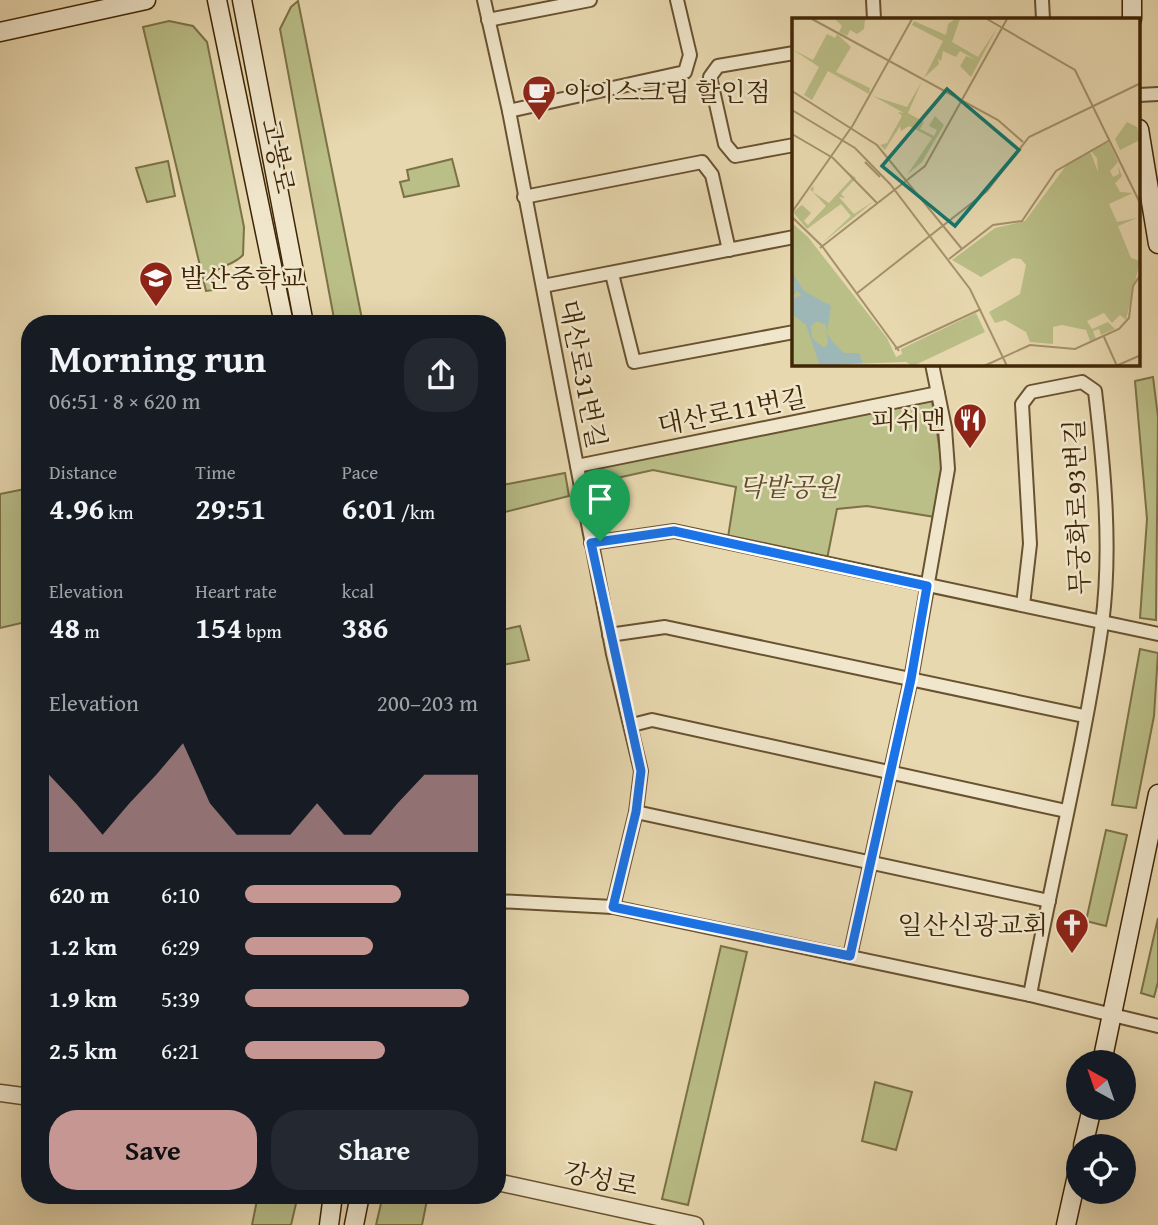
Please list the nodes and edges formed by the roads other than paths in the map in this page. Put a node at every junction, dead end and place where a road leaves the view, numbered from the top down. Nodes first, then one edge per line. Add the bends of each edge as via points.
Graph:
1 (146, 0) edge
2 (217, 0) edge
3 (242, 0) edge
4 (484, 0) edge
5 (590, 0) edge
6 (677, 0) edge
7 (873, 0) edge
8 (1042, 0) edge
9 (1132, 0) edge
10 (874, 18) edge
11 (1043, 18) edge
12 (1132, 18) edge
13 (488, 19) junction
14 (0, 32) edge
15 (792, 53) edge
16 (1158, 94) edge
17 (1140, 95) edge
18 (509, 111) junction
19 (1140, 135) edge
20 (792, 145) edge
21 (524, 197) junction
22 (792, 237) edge
23 (1158, 244) edge
24 (729, 250) junction
25 (612, 274) junction
26 (543, 286) junction
27 (282, 315) edge
28 (302, 315) edge
29 (792, 332) edge
30 (932, 366) edge
31 (938, 393) junction
32 (577, 466) junction
33 (591, 543) junction
34 (927, 586) junction
35 (1023, 606) junction
36 (1102, 623) junction
37 (1158, 634) edge
38 (609, 635) junction
39 (911, 679) junction
40 (1084, 716) junction
41 (632, 725) junction
42 (890, 770) junction
43 (1158, 794) edge
44 (1066, 811) junction
45 (636, 812) junction
46 (1154, 833) edge
47 (871, 863) junction
48 (506, 901) edge
49 (1049, 901) junction
50 (613, 907) junction
51 (850, 956) junction
52 (1030, 995) junction
53 (1112, 1013) junction
54 (1158, 1026) edge
55 (1104, 1050) edge
56 (0, 1093) edge
57 (21, 1096) edge
58 (506, 1184) edge
59 (332, 1204) edge
60 (358, 1204) edge
61 (1071, 1204) edge
62 (329, 1225) edge
63 (354, 1225) edge
64 (695, 1225) edge
65 (1066, 1225) edge

1 - 14 main road
2 - 27 main road, 고봉로
3 - 28 main road, 고봉로
4 - 13 street, 대산로31번길
5 - 13 street
6 - 18 street via 690,55 685,72
7 - 10 street
8 - 11 street
9 - 12 main road
13 - 18 street, 대산로31번길
15 - 20 street via 718,66 710,77 725,144 735,156
16 - 17 street
18 - 21 street, 대산로31번길
19 - 23 main road
21 - 24 street via 702,162 712,175
21 - 26 street, 대산로31번길
22 - 24 street
24 - 25 street, 대산로31번길
25 - 26 street, 대산로31번길
25 - 29 street via 634,362
26 - 32 street, 대산로31번길
30 - 31 street
31 - 32 street, 대산로11번길
31 - 34 street via 948,470
32 - 33 street, 대산로31번길
33 - 34 street, 무궁화로93번길 via 674,531
33 - 38 street, 대산로31번길
34 - 35 street, 무궁화로93번길
34 - 39 street
35 - 36 street, 무궁화로93번길
35 - 36 street, 무궁화로93번길 via 1030,544 1022,404 1031,392 1082,382 1095,391 1101,443
36 - 37 street, 무궁화로93번길
36 - 40 street, 무궁화로93번길
38 - 39 street via 665,627
38 - 41 street, 대산로31번길
39 - 40 street
39 - 42 street
40 - 44 street, 무궁화로93번길
41 - 42 street via 652,720
41 - 45 street, 대산로31번길 via 641,771
42 - 44 street
42 - 47 street
43 - 46 main road
44 - 49 street, 무궁화로93번길
45 - 47 street
45 - 50 street, 대산로31번길
46 - 53 main road
47 - 49 street
47 - 51 street
48 - 50 street
49 - 52 street, 무궁화로93번길
50 - 51 street
51 - 52 street
52 - 53 street
53 - 54 street
53 - 55 main road
56 - 57 street
58 - 64 street, 강성로
59 - 62 main road
60 - 63 main road
61 - 65 main road

